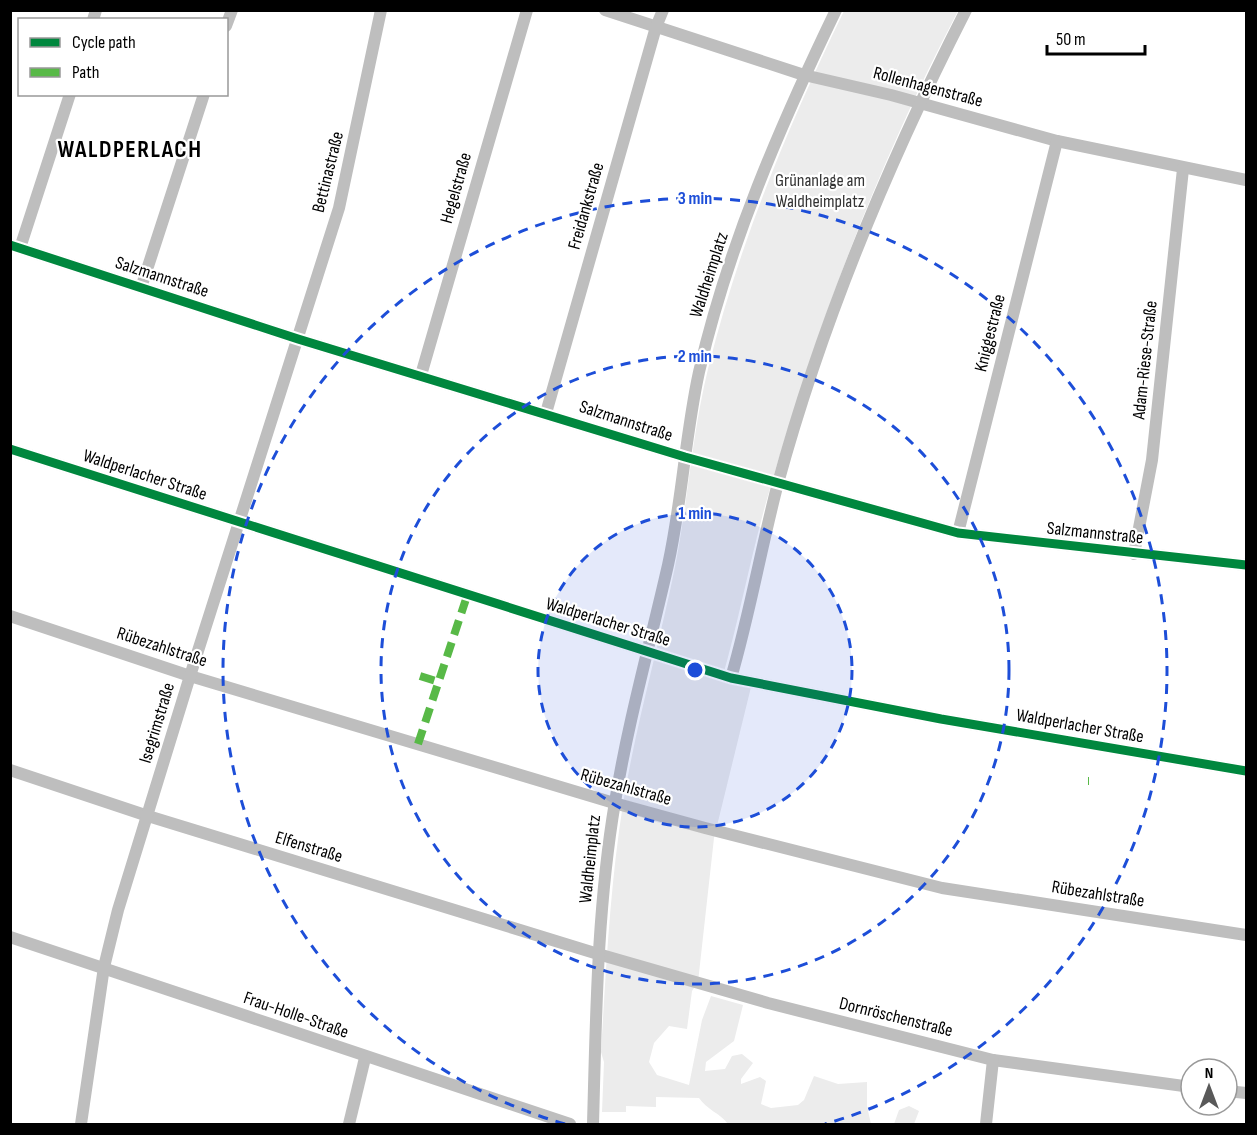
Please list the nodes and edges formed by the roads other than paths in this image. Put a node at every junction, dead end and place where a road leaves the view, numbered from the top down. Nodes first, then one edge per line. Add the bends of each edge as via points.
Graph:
1 (381, 10) edge
2 (527, 10) edge
3 (605, 10) edge
4 (663, 10) edge
5 (836, 10) edge
6 (966, 10) edge
7 (656, 27) junction
8 (804, 75) junction
9 (69, 96) edge
10 (203, 96) edge
11 (919, 102) junction
12 (1057, 141) junction
13 (1183, 169) junction
14 (1246, 180) edge
15 (15, 247) edge
16 (141, 288) junction
17 (298, 339) junction
18 (421, 375) junction
19 (546, 413) junction
20 (10, 449) edge
21 (685, 457) junction
22 (778, 483) junction
23 (240, 524) junction
24 (958, 533) junction
25 (1134, 554) junction
26 (1246, 565) edge
27 (10, 616) edge
28 (645, 651) junction
29 (190, 676) junction
30 (731, 678) junction
31 (10, 770) edge
32 (1246, 771) edge
33 (614, 803) junction
34 (148, 816) junction
35 (1246, 935) edge
36 (10, 937) edge
37 (598, 954) junction
38 (104, 966) junction
39 (365, 1058) junction
40 (993, 1060) junction
41 (1179, 1085) edge
42 (81, 1125) edge
43 (349, 1125) edge
44 (570, 1125) edge
45 (593, 1125) edge
46 (986, 1125) edge

1 - 17 street, Bettinastraße via 339,208
2 - 18 street, Hegelstraße
3 - 7 street, Rollenhagenstraße
4 - 7 street, Freidankstraße
5 - 8 street, Waldheimplatz
6 - 11 street
7 - 8 street, Rollenhagenstraße
7 - 19 street, Freidankstraße
8 - 11 street, Rollenhagenstraße
8 - 21 street, Waldheimplatz via 720,292 699,370
9 - 15 street
10 - 16 street
11 - 12 street, Rollenhagenstraße
11 - 22 street via 838,298
12 - 13 street, Rollenhagenstraße
12 - 24 street, Kniggestraße
13 - 14 street, Rollenhagenstraße
13 - 25 street, Adam-Riese-Straße via 1152,460
15 - 16 street, Salzmannstraße
16 - 17 street, Salzmannstraße
17 - 18 street, Salzmannstraße
17 - 23 street, Isegrimstraße
18 - 19 street, Salzmannstraße
19 - 21 street, Salzmannstraße
20 - 23 street, Waldperlacher Straße
21 - 22 street, Salzmannstraße
21 - 28 street, Waldheimplatz via 668,564
22 - 24 street, Salzmannstraße
22 - 30 street
23 - 28 street, Waldperlacher Straße
23 - 29 street, Isegrimstraße
24 - 25 street, Salzmannstraße
25 - 26 street, Salzmannstraße
27 - 29 street, Rübezahlstraße
28 - 30 street, Waldperlacher Straße
28 - 33 street, Waldheimplatz
29 - 33 street, Rübezahlstraße
29 - 34 street, Isegrimstraße
30 - 32 street, Waldperlacher Straße via 941,719
31 - 34 street, Elfenstraße
33 - 35 street, Rübezahlstraße via 942,888
33 - 37 street, Waldheimplatz
34 - 37 street, Elfenstraße
34 - 38 street, Isegrimstraße
36 - 38 street, Frau-Holle-Straße
37 - 40 street, Dornröschenstraße via 768,1003
37 - 45 street, Waldheimplatz
38 - 39 street, Frau-Holle-Straße
38 - 42 street, Isegrimstraße
39 - 43 street
39 - 44 street, Frau-Holle-Straße
40 - 41 street, Dornröschenstraße
40 - 46 street

